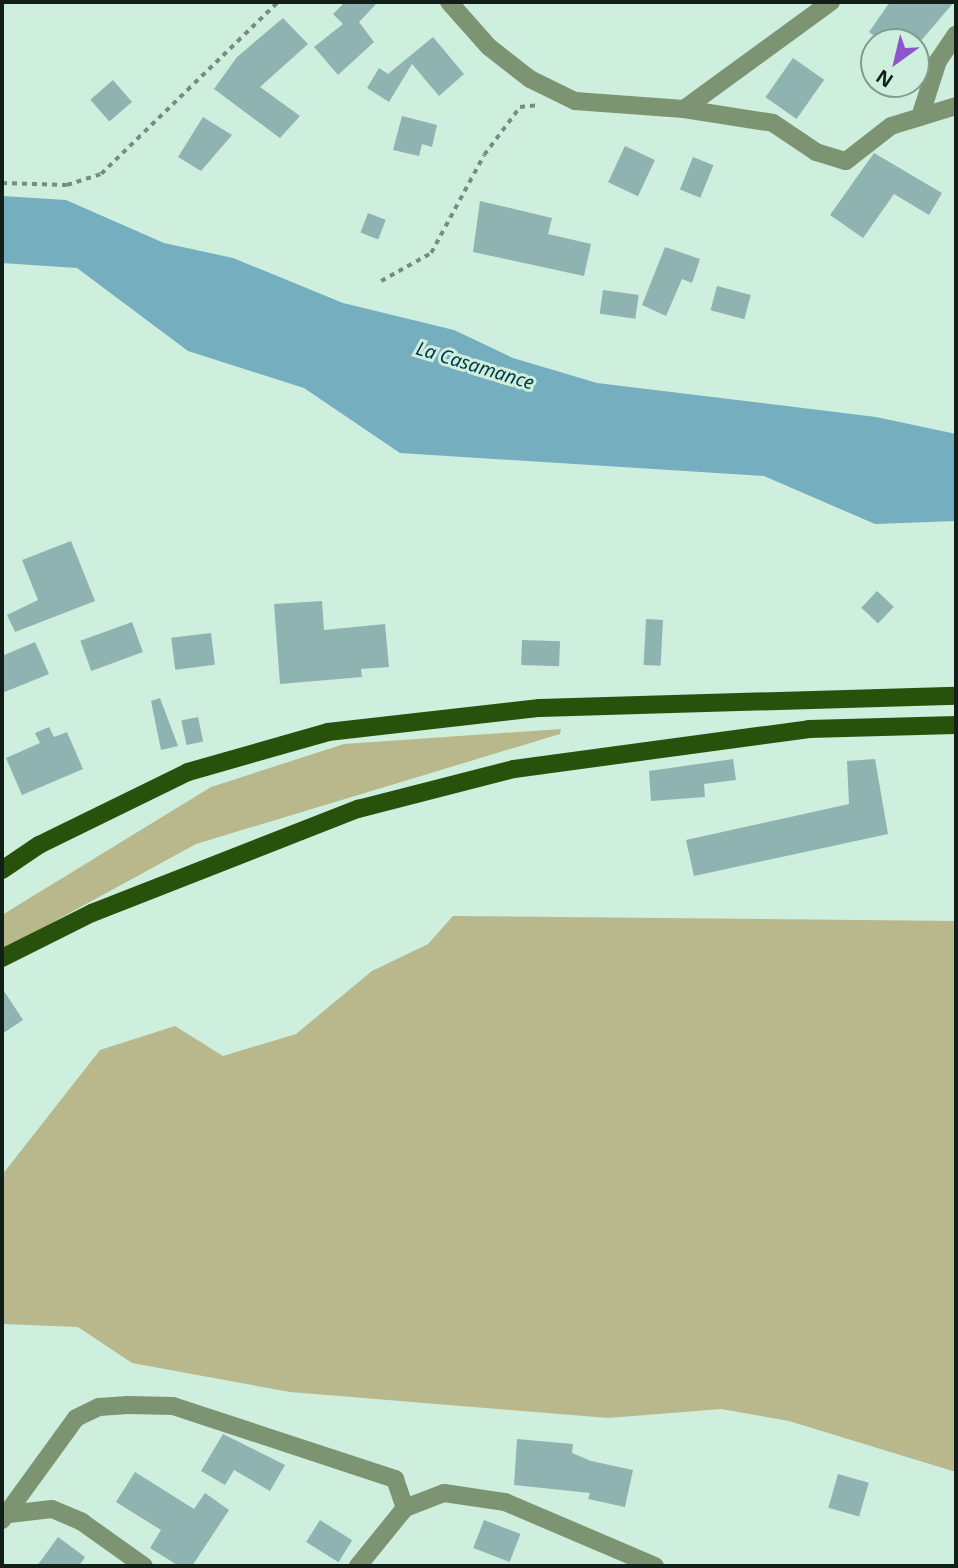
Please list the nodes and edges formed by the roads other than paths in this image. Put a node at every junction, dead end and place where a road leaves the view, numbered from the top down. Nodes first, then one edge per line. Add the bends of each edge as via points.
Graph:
1 (449, 2) edge
2 (831, 2) edge
3 (956, 34) edge
4 (956, 106) edge
5 (684, 109) junction
6 (920, 117) junction
7 (956, 696) edge
8 (956, 725) edge
9 (2, 870) edge
10 (2, 958) edge
11 (405, 1508) junction
12 (6, 1517) edge
13 (144, 1566) edge
14 (358, 1566) edge
15 (655, 1566) edge

1 - 5 street via 489,47 530,79 575,101
2 - 5 street
3 - 6 street via 938,61
4 - 6 street
5 - 6 street via 773,123 816,152 846,161 891,126
7 - 9 main road via 540,708 328,732 188,772 39,845
8 - 10 main road via 808,729 501,772 358,808 93,913
11 - 12 street via 395,1479 173,1406 128,1405 99,1407 76,1418
11 - 14 street
11 - 15 street via 444,1493 505,1502
12 - 13 street via 52,1509 82,1521

